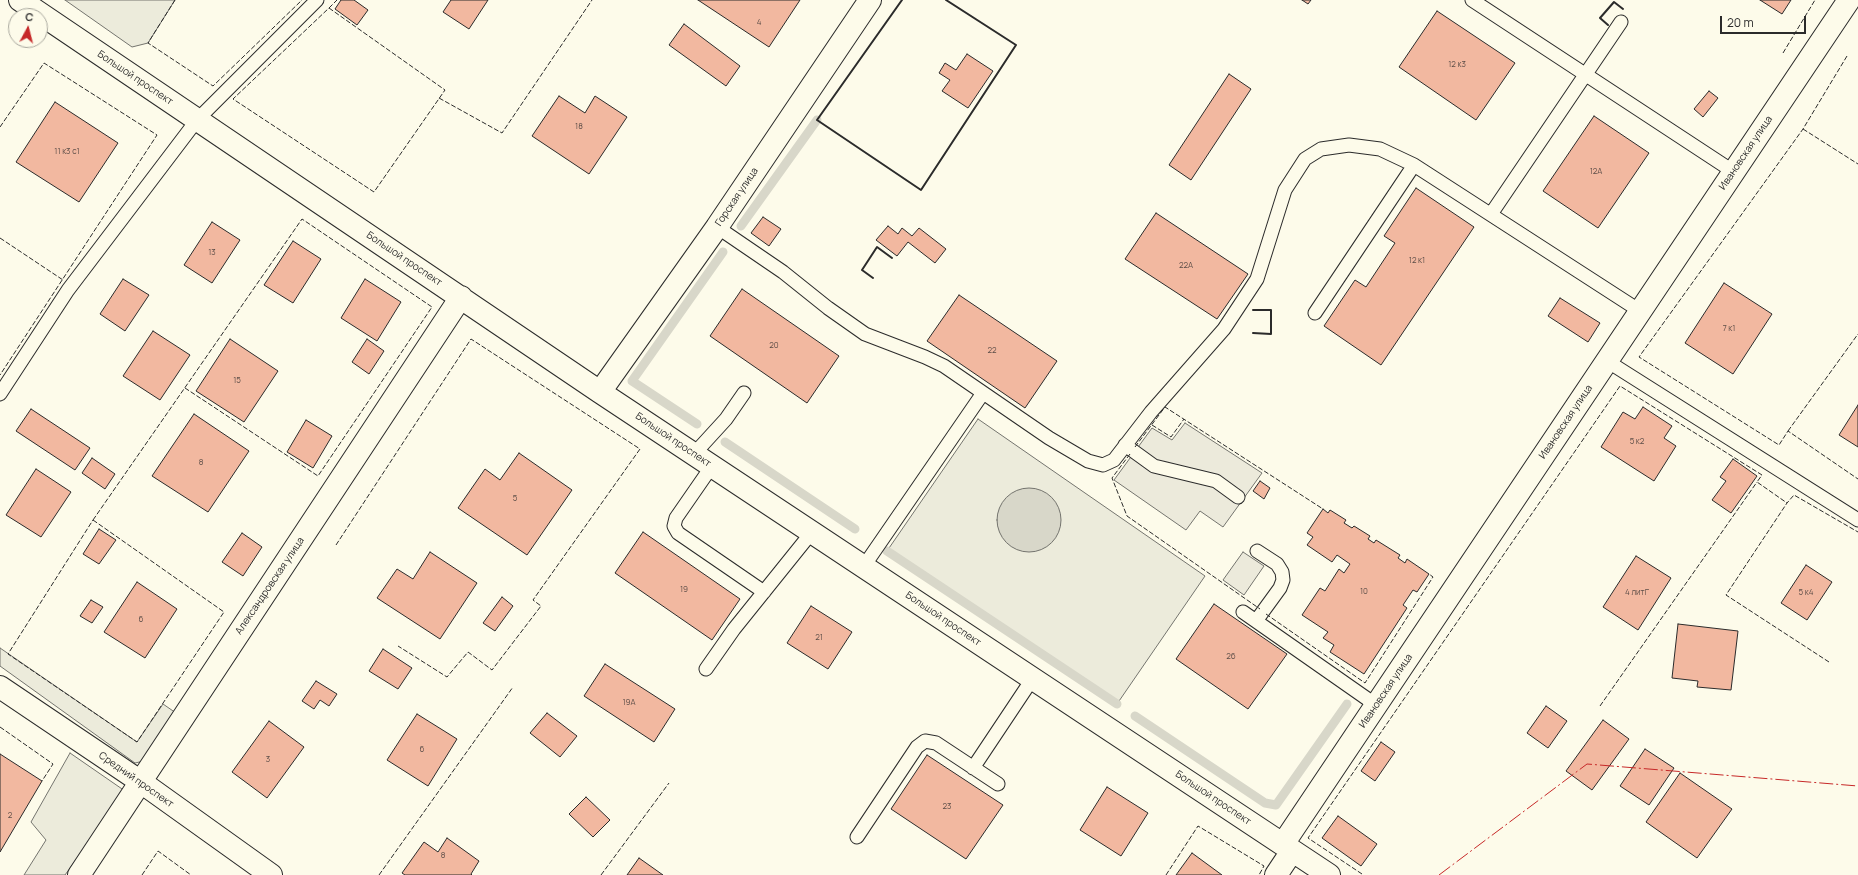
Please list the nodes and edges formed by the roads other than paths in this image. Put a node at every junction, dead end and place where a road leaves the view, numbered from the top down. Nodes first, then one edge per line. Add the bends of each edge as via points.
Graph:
1 (20, 0) edge
2 (317, 0) edge
3 (870, 0) edge
4 (1472, 0) edge
5 (1849, 0) edge
6 (1621, 22) dead end
7 (1586, 74) junction
8 (197, 120) junction
9 (1414, 165) junction
10 (1734, 172) junction
11 (1491, 214) junction
12 (717, 227) junction
13 (461, 298) junction
14 (1640, 311) junction
15 (1315, 313) dead end
16 (1607, 361) junction
17 (600, 392) junction
18 (744, 393) dead end
19 (983, 393) junction
20 (0, 394) edge
21 (1125, 445) junction
22 (694, 454) junction
23 (712, 466) junction
24 (1238, 497) dead end
25 (1858, 520) edge
26 (812, 532) junction
27 (1257, 551) dead end
28 (864, 566) junction
29 (764, 592) junction
30 (1243, 612) dead end
31 (1256, 621) junction
32 (706, 669) dead end
33 (1033, 678) junction
34 (0, 687) edge
35 (1376, 705) junction
36 (973, 768) junction
37 (141, 782) junction
38 (998, 784) dead end
39 (857, 837) dead end
40 (1288, 847) junction
41 (79, 875) edge
42 (271, 875) edge
43 (1276, 875) edge
44 (1328, 875) edge

1 - 8 street, Большой проспект
2 - 8 lane
3 - 12 street, Горская улица
4 - 7 lane
5 - 10 street, Ивановская улица
6 - 7 lane
7 - 10 lane
7 - 11 lane
8 - 13 street, Большой проспект
8 - 20 lane via 68,290
9 - 11 lane
9 - 15 lane
9 - 21 lane via 1380,149 1349,145 1321,149 1305,159 1285,190 1257,279 1224,329
10 - 14 street, Ивановская улица
11 - 14 lane
12 - 17 street, Горская улица
12 - 19 lane via 783,272 865,334 944,366
13 - 17 street, Большой проспект
13 - 37 street, Александровская улица
14 - 16 street, Ивановская улица
16 - 25 lane
16 - 35 street, Ивановская улица
17 - 22 street, Большой проспект
18 - 22 lane via 726,419
19 - 21 lane via 1048,438 1088,461 1103,465 1114,460
19 - 28 lane
21 - 24 lane via 1154,466 1216,481
22 - 23 street, Большой проспект
23 - 26 street, Большой проспект
23 - 29 lane via 676,518 674,526 678,533
26 - 28 street, Большой проспект
26 - 29 lane
27 - 31 lane via 1277,564 1283,580
28 - 33 street, Большой проспект
29 - 32 lane
30 - 31 lane
31 - 35 lane
33 - 36 lane
33 - 40 street, Большой проспект
34 - 37 street, Средний проспект
35 - 40 street, Ивановская улица
36 - 38 lane
36 - 39 lane via 936,743 925,741 917,747
37 - 41 street, Александровская улица
37 - 42 street, Средний проспект
40 - 43 street, Ивановская улица
40 - 44 street, Большой проспект

